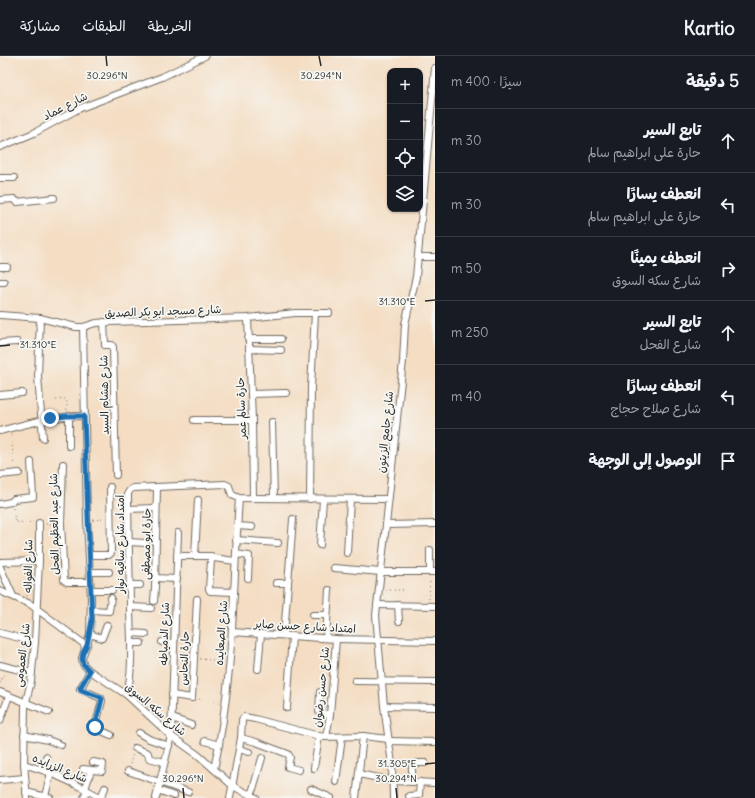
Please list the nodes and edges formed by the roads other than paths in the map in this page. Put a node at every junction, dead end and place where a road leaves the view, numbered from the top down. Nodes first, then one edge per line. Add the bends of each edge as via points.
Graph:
1 (205, 56) edge
2 (435, 68) edge
3 (0, 147) edge
4 (0, 178) edge
5 (14, 178) dead end
6 (54, 198) dead end
7 (0, 200) edge
8 (418, 257) junction
9 (435, 257) edge
10 (0, 267) edge
11 (7, 267) dead end
12 (314, 313) junction
13 (329, 313) dead end
14 (0, 315) edge
15 (40, 318) junction
16 (248, 318) junction
17 (104, 322) junction
18 (83, 327) junction
19 (281, 338) dead end
20 (248, 339) junction
21 (17, 342) dead end
22 (0, 343) edge
23 (249, 350) junction
24 (281, 350) dead end
25 (286, 393) dead end
26 (22, 394) dead end
27 (251, 394) junction
28 (0, 395) edge
29 (68, 416) junction
30 (84, 416) junction
31 (41, 420) junction
32 (194, 420) dead end
33 (252, 420) junction
34 (272, 422) dead end
35 (0, 431) edge
36 (43, 438) dead end
37 (69, 446) dead end
38 (31, 462) dead end
39 (63, 464) dead end
40 (17, 473) road end
41 (0, 475) edge
42 (116, 476) dead end
43 (157, 486) junction
44 (110, 487) dead end
45 (239, 498) junction
46 (253, 498) junction
47 (274, 498) junction
48 (310, 499) junction
49 (323, 499) junction
50 (350, 499) junction
51 (388, 499) junction
52 (198, 500) dead end
53 (0, 504) edge
54 (156, 508) junction
55 (128, 509) junction
56 (293, 520) dead end
57 (39, 523) road end
58 (435, 524) edge
59 (386, 525) junction
60 (237, 526) junction
61 (252, 526) dead end
62 (178, 533) dead end
63 (236, 540) junction
64 (129, 542) junction
65 (146, 543) dead end
66 (278, 543) dead end
67 (320, 545) dead end
68 (430, 550) dead end
69 (347, 553) dead end
70 (89, 555) junction
71 (177, 556) junction
72 (195, 556) junction
73 (211, 556) dead end
74 (235, 557) junction
75 (39, 561) junction
76 (0, 562) edge
77 (0, 567) edge
78 (334, 568) dead end
79 (90, 572) junction
80 (109, 572) dead end
81 (381, 572) junction
82 (432, 572) edge
83 (155, 578) junction
84 (248, 578) dead end
85 (177, 579) junction
86 (90, 582) junction
87 (276, 583) dead end
88 (288, 583) junction
89 (130, 585) junction
90 (140, 585) dead end
91 (91, 590) junction
92 (112, 590) dead end
93 (329, 590) dead end
94 (0, 591) edge
95 (234, 592) junction
96 (13, 596) junction
97 (111, 598) dead end
98 (197, 599) dead end
99 (154, 601) dead end
100 (377, 605) junction
101 (398, 605) junction
102 (432, 606) edge
103 (130, 607) junction
104 (151, 608) dead end
105 (37, 609) junction
106 (91, 610) junction
107 (313, 615) dead end
108 (327, 615) junction
109 (399, 621) dead end
110 (107, 625) dead end
111 (232, 632) junction
112 (0, 633) edge
113 (131, 633) junction
114 (90, 634) junction
115 (146, 634) dead end
116 (261, 634) junction
117 (284, 635) junction
118 (292, 636) junction
119 (326, 638) junction
120 (336, 639) junction
121 (378, 639) junction
122 (435, 641) edge
123 (35, 642) junction
124 (162, 642) dead end
125 (131, 643) junction
126 (141, 643) dead end
127 (174, 643) junction
128 (85, 649) junction
129 (3, 666) edge
130 (258, 669) dead end
131 (90, 671) junction
132 (32, 673) junction
133 (355, 681) dead end
134 (382, 682) junction
135 (435, 682) edge
136 (0, 692) edge
137 (320, 692) dead end
138 (127, 695) junction
139 (172, 695) junction
140 (9, 696) junction
141 (25, 702) junction
142 (384, 706) junction
143 (435, 707) edge
144 (287, 708) dead end
145 (49, 712) dead end
146 (330, 715) junction
147 (172, 718) junction
148 (0, 721) edge
149 (190, 725) dead end
150 (139, 733) dead end
151 (24, 735) junction
152 (111, 735) dead end
153 (171, 736) junction
154 (319, 736) junction
155 (363, 736) junction
156 (326, 737) junction
157 (342, 737) junction
158 (241, 738) junction
159 (389, 740) junction
160 (206, 741) dead end
161 (435, 742) edge
162 (61, 745) dead end
163 (219, 745) junction
164 (169, 746) junction
165 (135, 748) road end
166 (239, 749) junction
167 (249, 752) dead end
168 (46, 757) dead end
169 (262, 758) dead end
170 (93, 762) dead end
171 (164, 762) junction
172 (425, 763) dead end
173 (24, 764) junction
174 (214, 768) junction
175 (314, 768) dead end
176 (40, 769) junction
177 (83, 769) dead end
178 (91, 770) junction
179 (128, 770) road end
180 (299, 770) dead end
181 (51, 773) junction
182 (359, 774) junction
183 (25, 778) junction
184 (0, 780) edge
185 (393, 781) junction
186 (159, 782) junction
187 (336, 782) dead end
188 (412, 782) junction
189 (420, 782) junction
190 (435, 783) edge
191 (233, 786) junction
192 (105, 788) dead end
193 (86, 789) junction
194 (311, 789) dead end
195 (158, 790) junction
196 (188, 792) dead end
197 (26, 795) edge
198 (174, 796) dead end
199 (409, 796) dead end
200 (47, 797) edge
201 (254, 797) edge
202 (84, 798) edge
203 (156, 798) edge
204 (230, 798) edge
205 (332, 798) edge
206 (356, 798) edge
207 (393, 798) edge

1 - 3 street, شارع عماد via 162,77 78,109
2 - 8 street, شارع جامع الزيتون
4 - 5 street
6 - 7 street via 17,202 14,199
8 - 9 street
8 - 51 street, شارع جامع الزيتون via 405,324
10 - 11 street
12 - 13 street, شارع مسجد ابو بكر الصديق
12 - 16 street, شارع مسجد ابو بكر الصديق
12 - 48 street via 310,387
14 - 15 street, شارع مسجد ابو بكر الصديق
15 - 18 street, شارع مسجد ابو بكر الصديق
15 - 31 street via 38,377
16 - 17 street, شارع مسجد ابو بكر الصديق
16 - 20 street, حارة سالم عمر
17 - 18 street, شارع مسجد ابو بكر الصديق
17 - 42 street, شارع هشام السيد via 105,345 113,347
18 - 30 street
19 - 20 street
20 - 23 street, حارة سالم عمر
21 - 22 street
23 - 24 street
23 - 27 street, حارة سالم عمر
25 - 27 street
26 - 28 street
27 - 33 street, حارة سالم عمر
29 - 30 street
29 - 31 street
29 - 37 street
30 - 70 street
31 - 35 street
31 - 36 street
32 - 33 street
33 - 46 street, حارة سالم عمر
34 - 47 street
38 - 53 street via 33,497
39 - 86 street, شارع عبد العظيم الفحل via 61,524 65,582
40 - 41 street
43 - 45 street, امتداد شارع ساقيه نوار via 225,484 229,486 232,495
43 - 54 street, حارة ابو مصطفى
43 - 55 street, امتداد شارع ساقيه نوار via 130,490
44 - 70 street via 110,554
45 - 46 street
45 - 60 street, شارع الصعايده
46 - 47 street
47 - 48 street
48 - 49 street
49 - 50 street
49 - 67 street
50 - 51 street
50 - 69 street
51 - 59 street, شارع جامع الزيتون
52 - 72 street
54 - 55 street
54 - 83 street, حارة ابو مصطفى
55 - 64 street, امتداد شارع ساقيه نوار
56 - 88 street
57 - 75 street, شارع الفواله
58 - 59 street
59 - 81 street, شارع جامع الزيتون
60 - 61 street
60 - 63 street, شارع الصعايده
62 - 71 street, شارع الدمياطه
63 - 66 street
63 - 74 street, شارع الصعايده
64 - 65 street
64 - 89 street, امتداد شارع ساقيه نوار
68 - 82 street
70 - 79 street
71 - 72 street
71 - 85 street, شارع الدمياطه
72 - 73 street
74 - 84 street via 250,556
74 - 95 street, شارع الصعايده
74 - 95 street via 211,560 209,589
75 - 76 street
75 - 105 street, شارع الفواله
77 - 96 street
78 - 81 street
79 - 80 street
79 - 86 street
81 - 82 street
81 - 100 street, شارع جامع الزيتون
83 - 85 street
83 - 99 street, حارة ابو مصطفى
85 - 127 street, شارع الدمياطه
86 - 91 street
87 - 88 street
88 - 117 street
89 - 90 street
89 - 103 street, امتداد شارع ساقيه نوار
91 - 92 street
91 - 106 street
93 - 108 street
94 - 96 street
95 - 111 street, شارع الصعايده
96 - 105 street
97 - 106 street via 109,611
98 - 139 street, حارة النحاس via 192,698
100 - 101 street
100 - 121 street, شارع جامع الزيتون
101 - 102 street
101 - 109 street
103 - 104 street
103 - 113 street, امتداد شارع ساقيه نوار
105 - 123 street, شارع العمومى
105 - 128 street via 84,644
106 - 114 street
107 - 108 street
108 - 119 street
110 - 114 street via 102,638
111 - 116 street, امتداد شارع حسن صابر
111 - 163 street, شارع الصعايده
112 - 123 street
113 - 115 street
113 - 125 street, امتداد شارع ساقيه نوار
114 - 128 street
116 - 117 street, امتداد شارع حسن صابر
116 - 130 street
117 - 118 street, امتداد شارع حسن صابر
118 - 119 street, امتداد شارع حسن صابر
118 - 144 street
119 - 120 street, امتداد شارع حسن صابر
120 - 121 street, امتداد شارع حسن صابر
120 - 146 street, شارع حسن رضوان
121 - 122 street, امتداد شارع حسن صابر
121 - 134 street, شارع جامع الزيتون
123 - 132 street, شارع العمومى
124 - 127 street
125 - 126 street
125 - 138 street, امتداد شارع ساقيه نوار via 130,684
127 - 139 street, شارع الدمياطه
128 - 131 street via 83,664
129 - 132 street
131 - 138 street, شارع سكه السوق
131 - 152 street via 80,689 101,698 95,728
132 - 141 street, شارع العمومى
133 - 134 street
134 - 135 street
134 - 142 street, شارع جامع الزيتون
136 - 140 street
137 - 146 street via 319,712
138 - 153 street, شارع سكه السوق
139 - 147 street, شارع الدمياطه
140 - 141 street
140 - 148 street
141 - 145 street
141 - 151 street, شارع العمومى
142 - 143 street
142 - 159 street, شارع جامع الزيتون
146 - 156 street, شارع حسن رضوان
147 - 149 street
147 - 153 street, شارع الدمياطه
150 - 164 street
151 - 162 street
151 - 173 street, شارع العمومى
153 - 164 street, شارع الدمياطه
153 - 174 street, شارع سكه السوق
154 - 156 street
154 - 158 street via 245,717 242,718
154 - 175 street
155 - 157 street
155 - 159 street
155 - 182 street
156 - 157 street
157 - 187 street
158 - 166 street
158 - 180 street via 288,754 288,766
159 - 161 street
159 - 185 street, شارع جامع الزيتون
160 - 163 street
163 - 174 street, شارع الصعايده
164 - 171 street, شارع الدمياطه
165 - 171 street via 148,753 149,758
166 - 167 street
166 - 191 street
168 - 176 street
169 - 201 street
170 - 178 street via 104,765 101,771
171 - 186 street, شارع الدمياطه
172 - 188 street via 412,765
173 - 176 street, شارع الزرايده
173 - 183 street, شارع العمومى
174 - 191 street, شارع سكه السوق
176 - 181 street, شارع الزرايده
177 - 178 street
178 - 193 street
179 - 186 street
181 - 193 street, شارع الزرايده
181 - 200 street
182 - 185 street
182 - 206 street
183 - 184 street
183 - 197 street, شارع العمومى
185 - 188 street
185 - 207 street, شارع جامع الزيتون
186 - 195 street, شارع الدمياطه
186 - 196 street
188 - 189 street
189 - 190 street
189 - 199 street via 419,795
191 - 201 street, شارع سكه السوق
191 - 204 street
192 - 193 street, شارع الزرايده via 100,797
193 - 202 street
194 - 205 street
195 - 198 street
195 - 203 street, شارع الدمياطه
197 - 200 street

